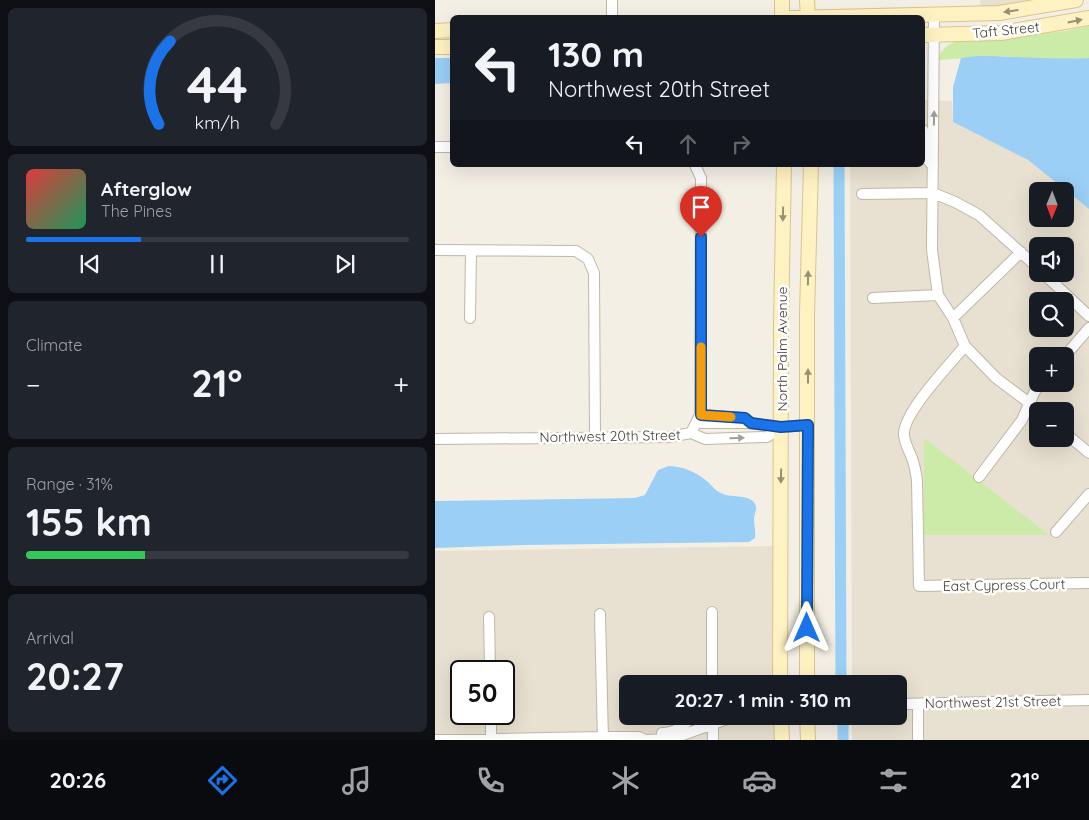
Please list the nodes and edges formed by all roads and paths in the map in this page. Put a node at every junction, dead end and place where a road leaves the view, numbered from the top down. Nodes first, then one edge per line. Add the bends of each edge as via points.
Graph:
1 (612, 0) edge
2 (782, 0) edge
3 (807, 0) edge
4 (1076, 0) edge
5 (1054, 2) edge
6 (612, 15) edge
7 (782, 15) edge
8 (808, 15) edge
9 (925, 16) edge
10 (1089, 18) edge
11 (925, 20) edge
12 (450, 30) edge
13 (435, 31) edge
14 (929, 35) edge
15 (450, 46) edge
16 (435, 47) edge
17 (925, 144) edge
18 (435, 147) edge
19 (450, 147) edge
20 (933, 166) junction
21 (696, 167) edge
22 (785, 167) edge
23 (811, 167) edge
24 (933, 193) junction
25 (862, 194) dead end
26 (435, 250) edge
27 (471, 250) junction
28 (1021, 252) junction
29 (1029, 260) edge
30 (1053, 282) edge
31 (938, 294) junction
32 (873, 298) dead end
33 (1089, 316) edge
34 (470, 318) dead end
35 (953, 318) junction
36 (1089, 328) edge
37 (965, 346) junction
38 (1073, 347) edge
39 (1030, 402) edge
40 (1029, 407) edge
41 (699, 419) junction
42 (808, 425) junction
43 (781, 427) junction
44 (691, 433) junction
45 (595, 437) junction
46 (435, 439) edge
47 (1074, 440) edge
48 (1089, 452) edge
49 (979, 477) dead end
50 (1089, 494) edge
51 (1055, 532) dead end
52 (1089, 583) edge
53 (712, 612) dead end
54 (600, 614) dead end
55 (489, 617) dead end
56 (490, 660) edge
57 (713, 675) edge
58 (780, 675) edge
59 (807, 675) edge
60 (1089, 700) edge
61 (907, 704) edge
62 (918, 704) junction
63 (491, 725) edge
64 (682, 725) edge
65 (702, 725) edge
66 (713, 725) edge
67 (781, 725) edge
68 (807, 725) edge
69 (639, 737) junction
70 (603, 738) edge
71 (435, 740) edge
72 (491, 740) edge
73 (713, 740) edge
74 (781, 740) edge
75 (808, 740) edge
76 (918, 740) edge

1 - 6 street
2 - 7 main road
3 - 8 main road
4 - 5 main road, Taft Street
5 -> 9 main road, Taft Street via 999,13
14 -> 10 main road, Taft Street via 1001,33
11 - 14 street
12 - 13 main road
20 -> 14 street
15 - 16 main road
17 - 20 street via 927,159
18 - 19 street
20 - 24 street
21 - 41 street via 701,178
22 -> 43 main road, North Palm Avenue
42 -> 23 main road, North Palm Avenue
24 - 25 street
24 - 28 street via 979,214
24 - 31 street via 932,250
26 - 27 street
27 - 34 street
27 - 45 street via 576,252 588,259 594,274
28 - 29 street
28 - 35 street
30 - 33 street
31 - 32 street
31 - 35 street
35 - 37 street
36 - 38 street
37 - 39 street via 996,378
37 - 52 street, East Cypress Court via 906,421 904,433 917,480 919,586
40 - 49 street
41 - 43 street, Northwest 20th Street via 745,418 751,423
41 - 44 street
42 - 43 street, Northwest 20th Street
42 - 59 main road, North Palm Avenue
44 -> 43 street, Northwest 20th Street via 705,438 767,436
43 -> 58 main road, North Palm Avenue
44 - 45 street, Northwest 20th Street via 669,437
45 - 46 street, Northwest 20th Street
47 - 48 street
50 - 51 street
53 - 57 street
54 - 70 street
55 - 56 street
60 - 62 street, Northwest 21st Street
61 - 62 street, Northwest 21st Street
62 - 76 street
63 - 72 street
64 - 69 street via 675,731
65 - 69 street via 672,738 645,740
66 - 73 street
67 - 74 main road
68 - 75 main road
69 - 70 street
70 - 72 street
71 - 72 street

